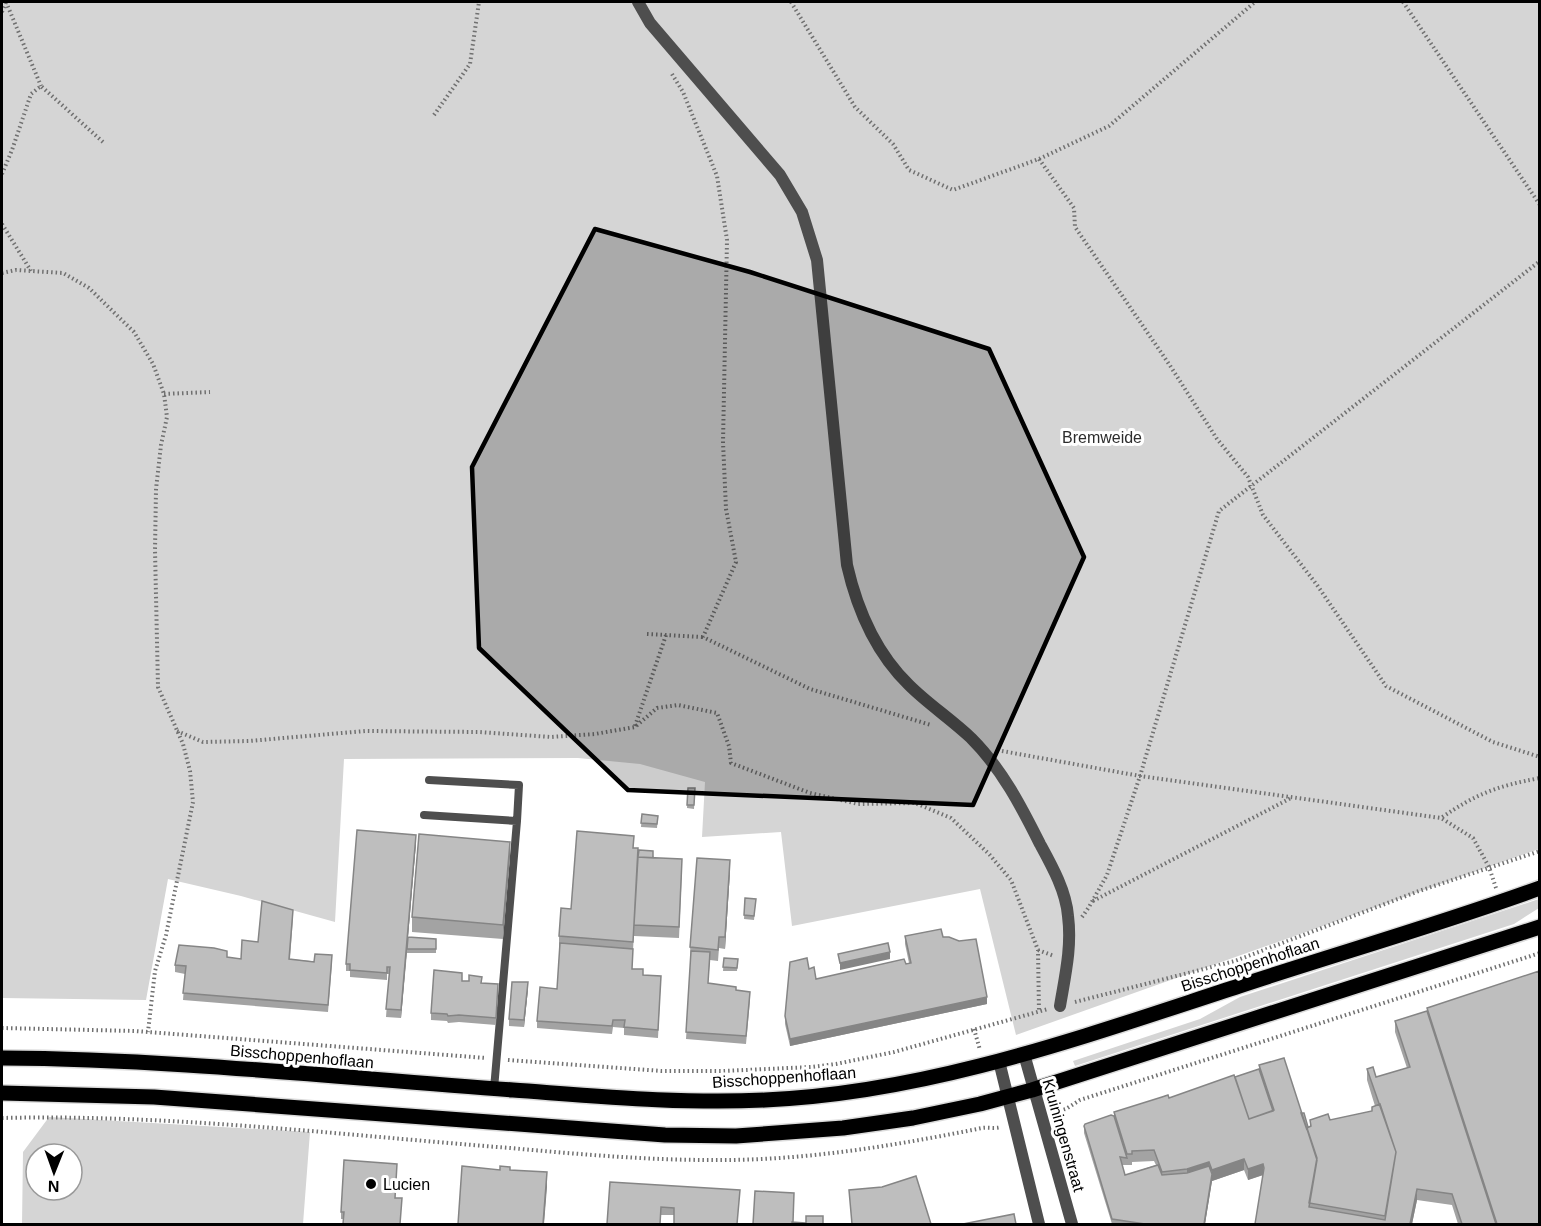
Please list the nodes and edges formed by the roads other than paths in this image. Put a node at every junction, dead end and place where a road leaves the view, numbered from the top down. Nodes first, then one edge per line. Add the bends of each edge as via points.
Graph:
1 (638, 2) edge
2 (429, 780) dead end
3 (424, 815) dead end
4 (517, 821) junction
5 (1539, 888) edge
6 (1539, 927) edge
7 (1056, 1007) road end
8 (1024, 1054) junction
9 (2, 1058) edge
10 (999, 1061) junction
11 (494, 1089) junction
12 (1032, 1089) junction
13 (2, 1093) edge
14 (1007, 1097) junction
15 (1039, 1224) edge
16 (1072, 1224) edge

1 - 7 street via 656,30 780,175 802,212 817,260 847,565 858,603 876,643 895,671 978,745 1010,787 1048,859 1064,897 1069,932 1068,960
2 - 4 lane via 519,785
3 - 4 lane
4 - 11 lane
5 - 8 main road, Bisschoppenhoflaan
6 - 12 main road
8 - 10 main road, Bisschoppenhoflaan
8 - 12 street, Kruiningenstraat
9 - 11 main road, Bisschoppenhoflaan via 79,1058
10 - 11 main road, Bisschoppenhoflaan via 908,1083 765,1100 678,1101
10 - 14 street
12 - 14 main road
12 - 16 street, Kruiningenstraat
13 - 14 main road via 154,1097 627,1134 698,1136 854,1127
14 - 15 street

